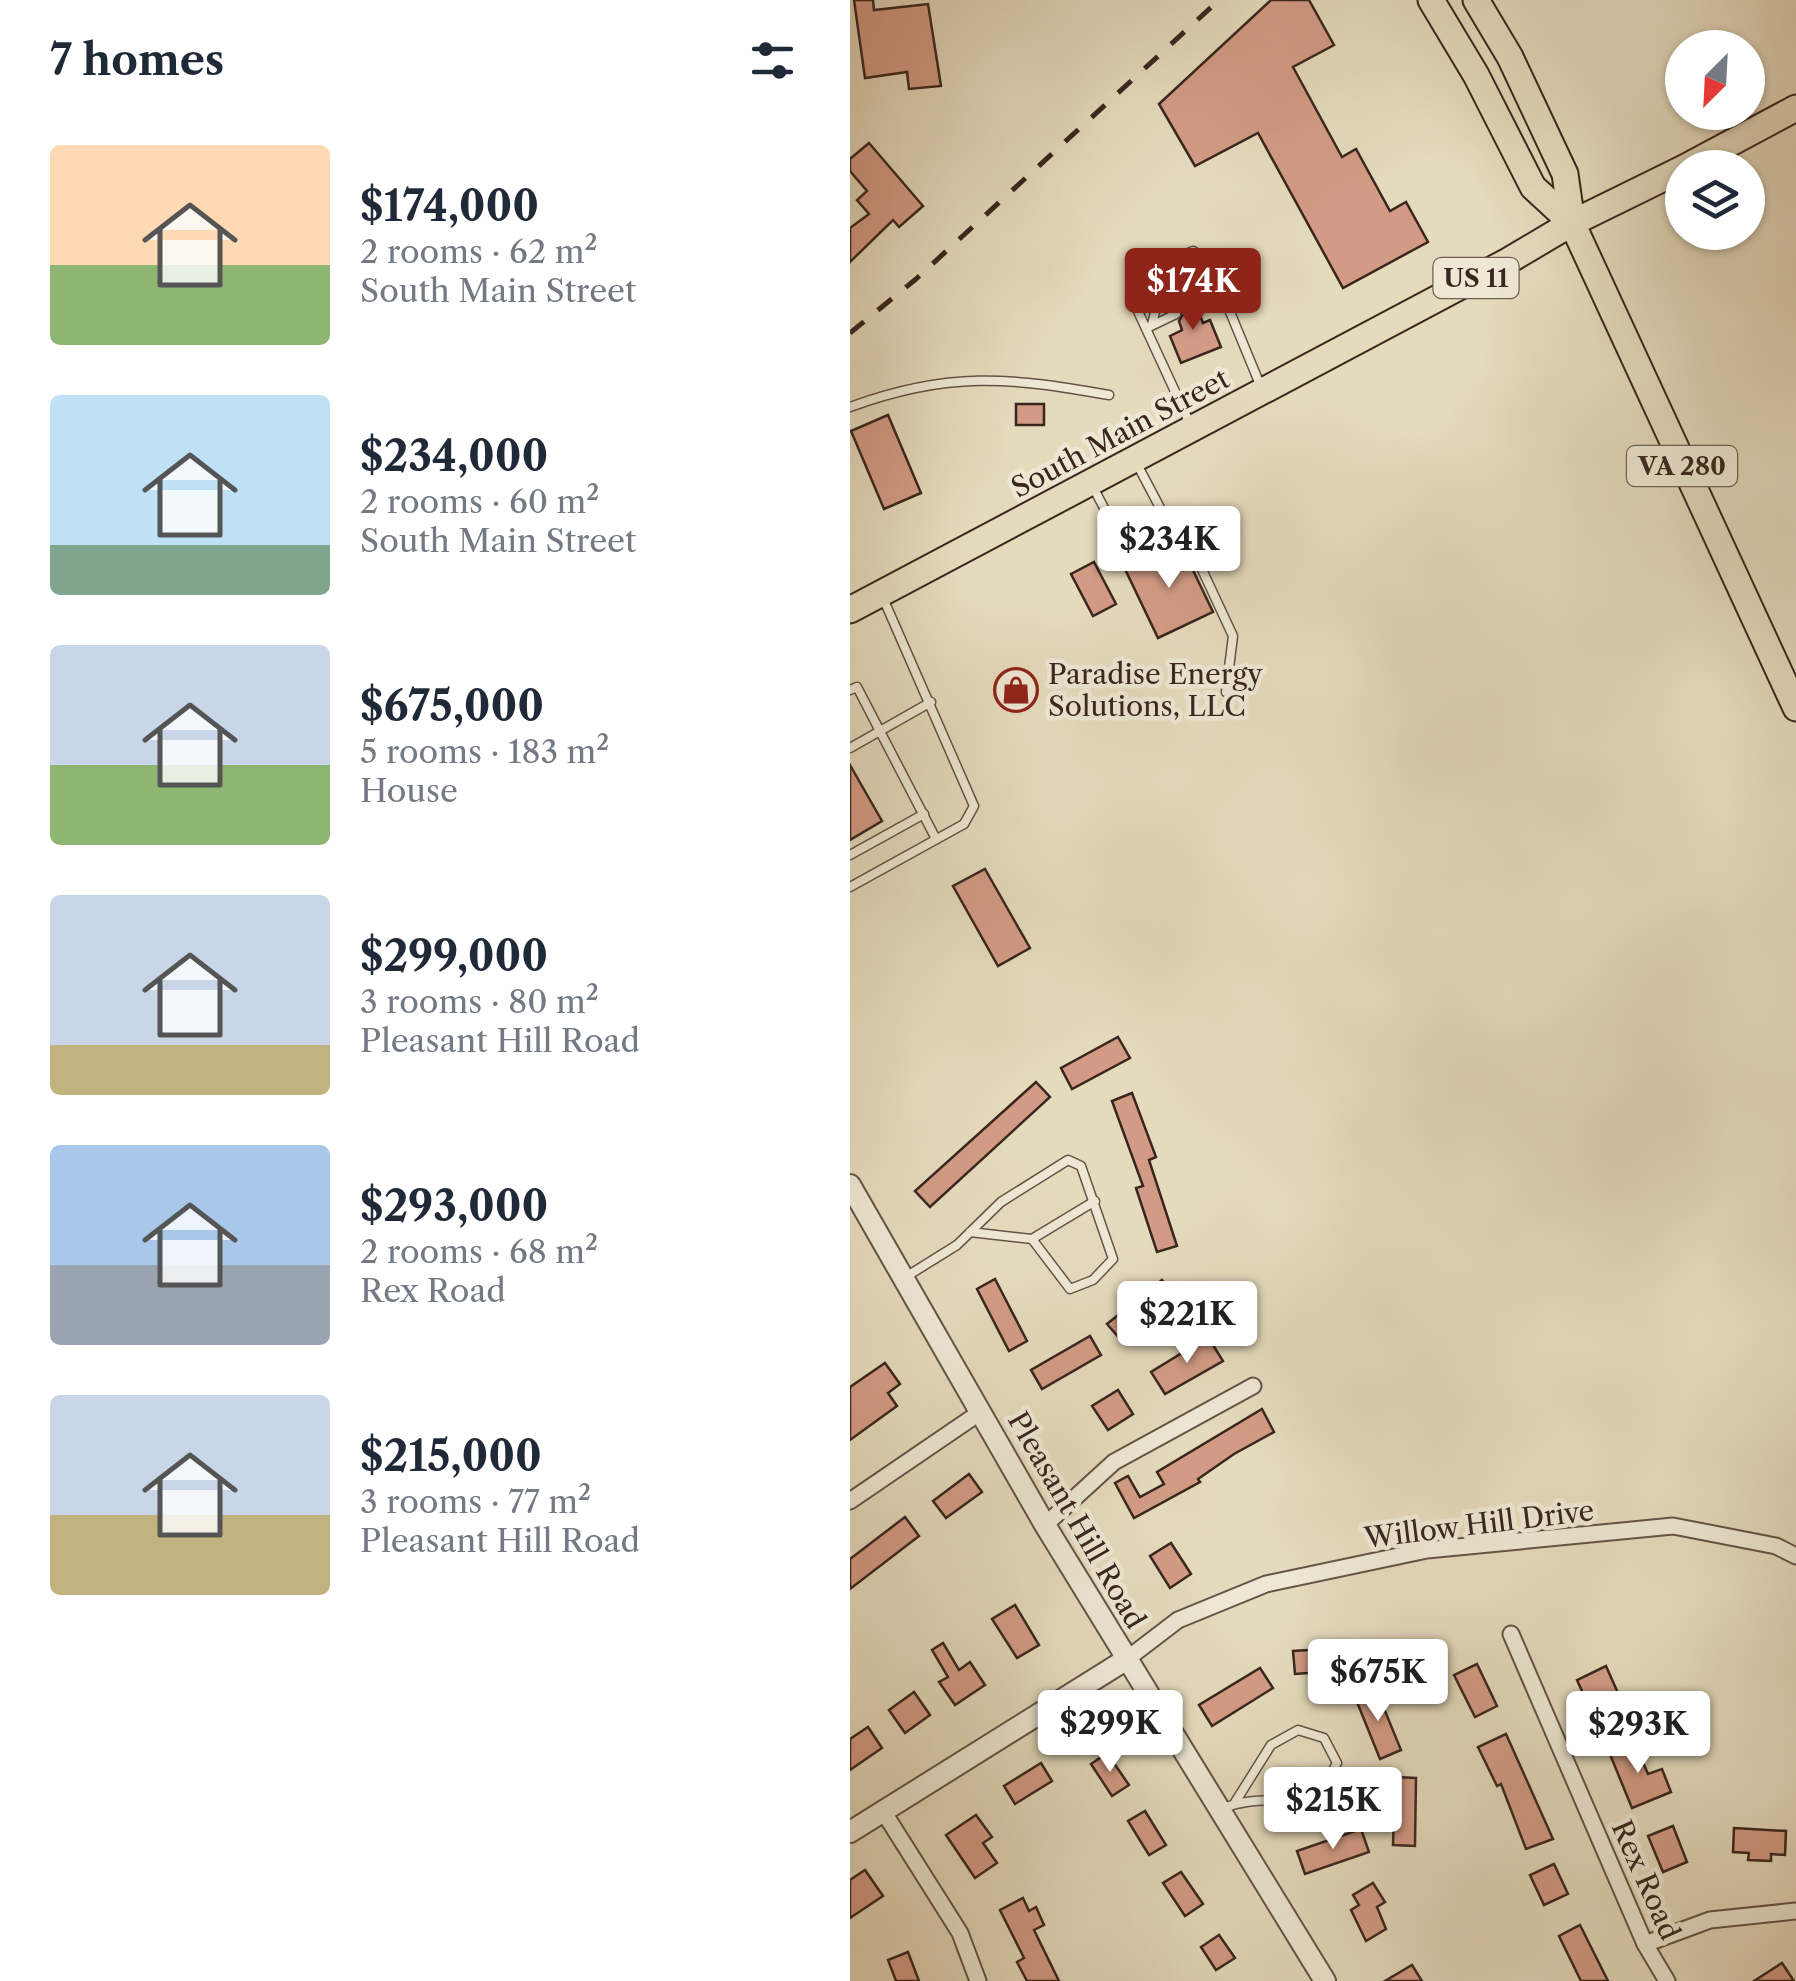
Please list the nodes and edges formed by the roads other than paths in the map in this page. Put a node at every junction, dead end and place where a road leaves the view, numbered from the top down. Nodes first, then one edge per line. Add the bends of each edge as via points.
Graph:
1 (1432, 0) edge
2 (1476, 0) edge
3 (1796, 108) edge
4 (1718, 150) edge
5 (1665, 177) edge
6 (1572, 223) junction
7 (1218, 296) junction
8 (1196, 306) dead end
9 (1176, 314) dead end
10 (1148, 327) junction
11 (1263, 392) junction
12 (1109, 395) dead end
13 (850, 407) edge
14 (1192, 429) junction
15 (1134, 460) junction
16 (1090, 483) junction
17 (1168, 523) junction
18 (881, 594) junction
19 (850, 609) edge
20 (850, 690) edge
21 (1226, 692) dead end
22 (931, 702) junction
23 (1796, 708) edge
24 (883, 731) junction
25 (850, 748) edge
26 (924, 814) junction
27 (936, 839) junction
28 (850, 855) edge
29 (850, 887) edge
30 (850, 1185) edge
31 (1095, 1201) junction
32 (970, 1232) junction
33 (1032, 1239) junction
34 (904, 1278) junction
35 (1253, 1386) dead end
36 (982, 1410) junction
37 (850, 1501) edge
38 (1045, 1524) junction
39 (1796, 1556) edge
40 (1511, 1634) dead end
41 (1127, 1659) junction
42 (1227, 1807) junction
43 (883, 1811) junction
44 (850, 1832) edge
45 (1796, 1912) edge
46 (1645, 1944) junction
47 (978, 1981) edge
48 (1325, 1981) edge
49 (1668, 1981) edge

1 - 6 main road, VA 280 via 1533,187
2 - 6 main road, VA 280 via 1566,174
3 - 4 main road, South Main Street / US 11
5 - 6 main road, South Main Street / US 11
6 - 11 main road, South Main Street / US 11
6 - 23 main road, VA 280
7 - 8 lane
7 - 10 lane via 1192,287 1158,299
7 - 10 lane via 1208,260 1193,251 1140,274 1130,290
7 - 11 lane
9 - 10 lane
10 - 14 lane
11 - 14 main road, South Main Street / US 11
12 - 13 lane via 962,378
14 - 15 main road, South Main Street / US 11
15 - 16 main road, South Main Street / US 11
15 - 17 lane
16 - 17 lane via 1123,544
16 - 18 main road, South Main Street / US 11
17 - 21 lane via 1185,533 1232,636
18 - 19 main road, South Main Street / US 11
18 - 22 lane
20 - 24 lane via 857,687
22 - 24 lane
22 - 27 lane via 974,806 965,823
24 - 25 lane
24 - 26 lane
26 - 27 lane
26 - 28 lane
27 - 29 lane
30 - 34 street, Pleasant Hill Road
31 - 32 lane via 1082,1166 1068,1160 1001,1202
31 - 33 lane
31 - 33 lane via 1113,1259 1092,1280 1070,1289
32 - 33 lane
32 - 34 lane
34 - 36 street, Pleasant Hill Road
35 - 38 street via 1114,1462
36 - 37 street
36 - 38 street, Pleasant Hill Road
38 - 41 street, Pleasant Hill Road
39 - 41 street, Willow Hill Drive via 1673,1526 1427,1550 1266,1584 1178,1620
40 - 46 street, Rex Road
41 - 42 street, Pleasant Hill Road
41 - 43 street
42 - 42 lane via 1300,1799 1327,1783 1338,1763 1324,1738 1298,1730 1271,1745
42 - 48 street, Pleasant Hill Road
43 - 44 street
43 - 47 street via 960,1933
45 - 46 street via 1710,1920
46 - 49 street, Rex Road

